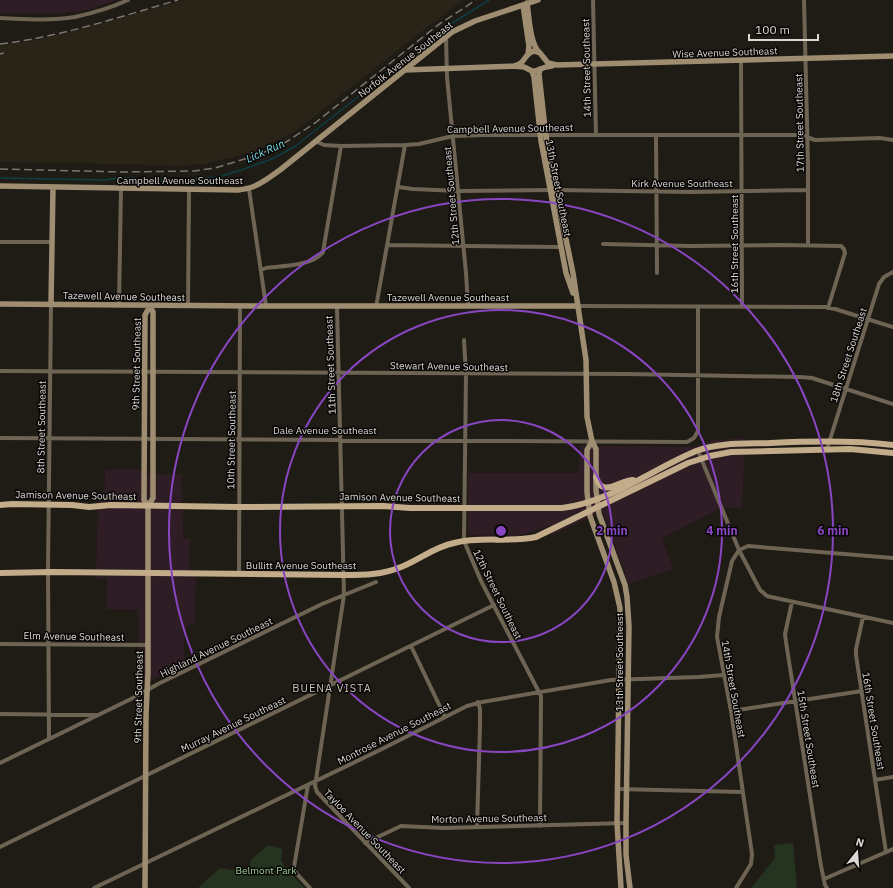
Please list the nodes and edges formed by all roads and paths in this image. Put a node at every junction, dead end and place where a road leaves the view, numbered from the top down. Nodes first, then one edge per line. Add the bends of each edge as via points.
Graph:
1 (128, 0) edge
2 (538, 0) edge
3 (593, 0) edge
4 (804, 0) edge
5 (525, 4) junction
6 (0, 18) edge
7 (446, 36) junction
8 (526, 56) junction
9 (542, 56) junction
10 (893, 56) edge
11 (805, 59) junction
12 (741, 61) junction
13 (595, 64) junction
14 (557, 65) junction
15 (514, 66) junction
16 (447, 68) junction
17 (541, 69) junction
18 (404, 70) junction
19 (530, 70) junction
20 (543, 135) junction
21 (596, 135) junction
22 (656, 135) junction
23 (740, 135) junction
24 (453, 136) junction
25 (808, 138) junction
26 (893, 140) edge
27 (315, 141) junction
28 (405, 145) junction
29 (341, 146) junction
30 (0, 186) edge
31 (398, 187) junction
32 (52, 188) junction
33 (121, 188) junction
34 (249, 189) junction
35 (189, 190) junction
36 (553, 190) junction
37 (808, 190) junction
38 (458, 191) junction
39 (657, 191) junction
40 (741, 191) junction
41 (0, 242) edge
42 (52, 242) junction
43 (603, 244) dead end
44 (387, 245) junction
45 (463, 245) junction
46 (657, 245) junction
47 (808, 245) junction
48 (742, 246) junction
49 (561, 247) junction
50 (261, 270) junction
51 (893, 272) edge
52 (658, 273) dead end
53 (0, 304) edge
54 (51, 304) junction
55 (119, 305) junction
56 (150, 306) junction
57 (188, 306) junction
58 (240, 306) junction
59 (266, 306) junction
60 (468, 306) junction
61 (578, 306) junction
62 (337, 307) junction
63 (376, 307) junction
64 (698, 307) junction
65 (742, 307) junction
66 (828, 308) junction
67 (868, 319) junction
68 (893, 327) edge
69 (464, 340) dead end
70 (0, 371) edge
71 (50, 371) junction
72 (145, 372) junction
73 (153, 372) junction
74 (240, 372) junction
75 (339, 373) junction
76 (466, 374) junction
77 (587, 374) junction
78 (698, 375) junction
79 (845, 389) junction
80 (893, 404) edge
81 (0, 438) edge
82 (50, 439) junction
83 (144, 439) junction
84 (153, 439) junction
85 (240, 440) junction
86 (341, 440) junction
87 (465, 441) junction
88 (592, 441) junction
89 (829, 441) junction
90 (893, 445) edge
91 (827, 449) junction
92 (698, 451) junction
93 (893, 453) edge
94 (701, 459) junction
95 (596, 477) junction
96 (637, 480) junction
97 (597, 499) junction
98 (589, 502) junction
99 (0, 505) edge
100 (49, 505) junction
101 (148, 506) junction
102 (342, 506) junction
103 (238, 507) junction
104 (465, 508) junction
105 (598, 508) junction
106 (590, 512) junction
107 (464, 541) junction
108 (739, 550) junction
109 (893, 558) edge
110 (48, 572) junction
111 (0, 573) edge
112 (148, 574) junction
113 (239, 574) junction
114 (344, 575) junction
115 (376, 582) dead end
116 (344, 595) junction
117 (792, 602) junction
118 (494, 605) junction
119 (863, 617) junction
120 (893, 623) edge
121 (48, 643) junction
122 (0, 644) edge
123 (148, 645) junction
124 (411, 646) junction
125 (724, 674) junction
126 (620, 679) junction
127 (628, 679) junction
128 (331, 685) junction
129 (146, 690) junction
130 (862, 691) junction
131 (539, 692) junction
132 (795, 701) junction
133 (478, 702) junction
134 (730, 711) junction
135 (0, 714) edge
136 (48, 714) junction
137 (98, 715) junction
138 (445, 717) junction
139 (49, 739) junction
140 (0, 763) edge
141 (146, 776) junction
142 (893, 777) edge
143 (875, 780) junction
144 (315, 782) junction
145 (308, 785) junction
146 (617, 789) junction
147 (626, 790) junction
148 (743, 792) junction
149 (617, 822) junction
150 (626, 823) junction
151 (540, 826) junction
152 (478, 828) junction
153 (365, 843) junction
154 (0, 847) edge
155 (893, 849) edge
156 (886, 852) junction
157 (145, 863) junction
158 (824, 879) junction
159 (94, 888) edge
160 (145, 888) edge
161 (310, 888) edge
162 (409, 888) edge
163 (621, 888) edge
164 (630, 888) edge
165 (736, 888) edge
166 (827, 888) edge

1 - 6 street via 74,17
2 - 5 street, Norfolk Avenue Southeast
3 - 13 street, 14th Street Southeast
4 - 11 street, 17th Street Southeast
5 - 7 street, Norfolk Avenue Southeast via 464,25
5 - 8 street via 529,46
5 - 9 street via 534,44
7 - 16 street, 12th Street Southeast
7 - 18 street, Norfolk Avenue Southeast
8 - 9 street via 534,51
8 - 15 street via 521,64
8 - 19 street via 525,65
9 - 14 street, Wise Avenue Southeast via 548,63
9 - 17 street via 545,61
10 - 11 street, Wise Avenue Southeast
11 - 12 street, Wise Avenue Southeast
11 - 25 street, 17th Street Southeast
12 - 13 street, Wise Avenue Southeast
12 - 23 street, 16th Street Southeast
13 - 14 street, Wise Avenue Southeast
13 - 21 street, 14th Street Southeast
14 - 17 street, Wise Avenue Southeast
15 - 16 street, Wise Avenue Southeast
15 - 19 street, Wise Avenue Southeast
16 - 18 street, Wise Avenue Southeast
16 - 24 street, 12th Street Southeast
17 - 19 street, Wise Avenue Southeast
17 - 20 street, 13th Street Southeast via 539,77
18 - 27 street, Norfolk Avenue Southeast
19 - 20 street, 13th Street Southeast via 534,77
20 - 21 street, Campbell Avenue Southeast
20 - 24 street, Campbell Avenue Southeast
20 - 36 street, 13th Street Southeast
21 - 22 street, Campbell Avenue Southeast
22 - 23 street, Campbell Avenue Southeast
22 - 39 street
23 - 25 street, Campbell Avenue Southeast via 801,135
23 - 40 street, 16th Street Southeast
24 - 28 street, Campbell Avenue Southeast
24 - 38 street, 12th Street Southeast
25 - 26 street, Campbell Avenue Southeast
25 - 37 street, 17th Street Southeast
27 - 29 street, Campbell Avenue Southeast via 324,145
27 - 34 street, Campbell Avenue Southeast via 261,184
28 - 29 street, Campbell Avenue Southeast
28 - 31 street
29 - 50 street via 323,252 312,260
30 - 32 street, Campbell Avenue Southeast
31 - 38 street, Kirk Avenue Southeast
31 - 44 street
32 - 33 street, Campbell Avenue Southeast
32 - 42 street, 8th Street Southeast
33 - 35 street, Campbell Avenue Southeast
33 - 55 street
34 - 35 street, Campbell Avenue Southeast
34 - 50 street
35 - 57 street
36 - 38 street, Kirk Avenue Southeast
36 - 39 street, Kirk Avenue Southeast
36 - 49 street, 13th Street Southeast
36 - 61 street, 13th Street Southeast via 573,273
37 - 40 street, Kirk Avenue Southeast
37 - 47 street, 17th Street Southeast
38 - 45 street, 12th Street Southeast
39 - 40 street, Kirk Avenue Southeast
39 - 46 street
40 - 48 street, 16th Street Southeast
41 - 42 street
42 - 54 street, 8th Street Southeast
43 - 46 street
44 - 45 street
44 - 63 street
45 - 49 street
45 - 60 street, 12th Street Southeast
46 - 48 street
46 - 52 street
47 - 48 street
47 - 66 street via 841,246 845,253
48 - 65 street, 16th Street Southeast
49 - 61 street, 13th Street Southeast via 566,273
50 - 59 street
51 - 67 street, 18th Street Southeast via 881,280
53 - 54 street, Tazewell Avenue Southeast
54 - 55 street, Tazewell Avenue Southeast
54 - 71 street, 8th Street Southeast
55 - 56 street, Tazewell Avenue Southeast
56 - 57 street, Tazewell Avenue Southeast
56 - 72 street, 9th Street Southeast via 145,314
56 - 73 street, 9th Street Southeast via 153,312
57 - 58 street, Tazewell Avenue Southeast
58 - 59 street, Tazewell Avenue Southeast
58 - 74 street, 10th Street Southeast
59 - 62 street, Tazewell Avenue Southeast
60 - 61 street, Tazewell Avenue Southeast
60 - 63 street, Tazewell Avenue Southeast
61 - 64 street, Tazewell Avenue Southeast
61 - 77 street, 13th Street Southeast
62 - 63 street, Tazewell Avenue Southeast
62 - 75 street, 11th Street Southeast
64 - 65 street, Tazewell Avenue Southeast
64 - 78 street
65 - 66 street, Tazewell Avenue Southeast
66 - 67 street, Tazewell Avenue Southeast
67 - 68 street, Tazewell Avenue Southeast
67 - 79 street, 18th Street Southeast
69 - 76 street, 12th Street Southeast
70 - 71 street, Stewart Avenue Southeast
71 - 72 street, Stewart Avenue Southeast
71 - 82 street, 8th Street Southeast
72 - 73 street, Stewart Avenue Southeast
72 - 83 street, 9th Street Southeast
73 - 74 street, Stewart Avenue Southeast
73 - 84 street, 9th Street Southeast
74 - 75 street, Stewart Avenue Southeast
74 - 85 street, 10th Street Southeast
75 - 76 street, Stewart Avenue Southeast
75 - 86 street, 11th Street Southeast
76 - 77 street, Stewart Avenue Southeast
76 - 87 street, 12th Street Southeast
77 - 78 street, Stewart Avenue Southeast
77 - 88 street, 13th Street Southeast via 587,417
78 - 79 street, Stewart Avenue Southeast via 812,378
78 - 88 street, Dale Avenue Southeast via 698,431 691,441
79 - 80 street, Stewart Avenue Southeast
79 - 89 street, 18th Street Southeast
81 - 82 street, Dale Avenue Southeast
82 - 83 street, Dale Avenue Southeast
82 - 100 street, 8th Street Southeast
83 - 84 street, Dale Avenue Southeast
83 - 101 street, 9th Street Southeast via 144,500
84 - 85 street, Dale Avenue Southeast
84 - 101 street, 9th Street Southeast via 153,498
85 - 86 street, Dale Avenue Southeast
85 - 103 street, 10th Street Southeast
86 - 87 street, Dale Avenue Southeast
86 - 102 street, 11th Street Southeast
87 - 88 street, Dale Avenue Southeast
87 - 104 street, 12th Street Southeast
88 - 95 street, 13th Street Southeast via 596,449
88 - 98 street, 13th Street Southeast via 587,450
89 - 90 main road
89 - 91 street, 18th Street Southeast
89 - 92 main road, Jamison Avenue Southeast via 722,445
91 - 93 main road
91 - 94 main road via 731,452
92 - 94 street
92 - 96 main road, Jamison Avenue Southeast
94 - 105 main road
94 - 108 street
95 - 96 main road via 599,483 607,488 625,481
95 - 97 street, 13th Street Southeast
96 - 97 main road, Jamison Avenue Southeast
97 - 98 main road, Jamison Avenue Southeast
97 - 105 street, 13th Street Southeast
98 - 104 main road, Jamison Avenue Southeast via 562,508
98 - 106 street, 13th Street Southeast
99 - 100 main road, Jamison Avenue Southeast
100 - 101 main road, Jamison Avenue Southeast
100 - 110 street, 8th Street Southeast
101 - 103 main road, Jamison Avenue Southeast
101 - 112 street, 9th Street Southeast
102 - 103 main road, Jamison Avenue Southeast
102 - 104 main road, Jamison Avenue Southeast
102 - 114 street, 11th Street Southeast
103 - 113 street, 10th Street Southeast
104 - 107 street, 12th Street Southeast
105 - 106 main road
105 - 127 street, 13th Street Southeast via 627,597
106 - 107 main road, Bullitt Avenue Southeast via 536,537
106 - 126 street, 13th Street Southeast via 620,608
107 - 114 main road, Bullitt Avenue Southeast via 443,546 401,568 368,575
107 - 118 street, 12th Street Southeast
108 - 109 street via 748,546
108 - 117 street via 763,593 771,598
108 - 125 street, 14th Street Southeast via 730,567 717,631
110 - 111 main road, Bullitt Avenue Southeast
110 - 112 main road, Bullitt Avenue Southeast
110 - 121 street, 8th Street Southeast
112 - 113 main road, Bullitt Avenue Southeast
112 - 123 street, 9th Street Southeast
113 - 114 main road, Bullitt Avenue Southeast
114 - 116 street, 11th Street Southeast
115 - 116 street, Highland Avenue Southeast
116 - 128 street, 11th Street Southeast
116 - 129 street, Highland Avenue Southeast
117 - 119 street
117 - 132 street, 15th Street Southeast via 785,637
118 - 124 street, Murray Avenue Southeast
118 - 131 street, 12th Street Southeast
119 - 120 street
119 - 130 street, 16th Street Southeast via 856,651
121 - 122 street, Elm Avenue Southeast
121 - 123 street, Elm Avenue Southeast
121 - 136 street, 8th Street Southeast
123 - 129 street, 9th Street Southeast
124 - 128 street, Murray Avenue Southeast
124 - 138 street
125 - 127 street, Montrose Avenue Southeast
125 - 134 street, 14th Street Southeast
126 - 127 street, Montrose Avenue Southeast
126 - 131 street, Montrose Avenue Southeast
126 - 146 street, 13th Street Southeast
127 - 147 street, 13th Street Southeast
128 - 141 street, Murray Avenue Southeast
128 - 144 street, 11th Street Southeast
129 - 137 street, Highland Avenue Southeast
129 - 141 street, 9th Street Southeast
130 - 132 street
130 - 143 street, 16th Street Southeast
131 - 133 street, Montrose Avenue Southeast
131 - 151 street, 12th Street Southeast via 542,710
132 - 134 street
132 - 158 street, 15th Street Southeast
133 - 138 street, Montrose Avenue Southeast
133 - 152 street
134 - 148 street, 14th Street Southeast
135 - 136 street
136 - 137 street
136 - 139 street, 8th Street Southeast
137 - 139 street, Highland Avenue Southeast
138 - 144 street, Montrose Avenue Southeast
139 - 140 street, Highland Avenue Southeast
141 - 154 street, Murray Avenue Southeast
141 - 157 street, 9th Street Southeast
142 - 143 street
143 - 156 street, 16th Street Southeast
144 - 145 street, Montrose Avenue Southeast
144 - 153 street, Tayloe Avenue Southeast via 316,792
145 - 157 street, Montrose Avenue Southeast
145 - 161 street via 294,867 296,873
146 - 147 street
146 - 149 street, 13th Street Southeast
147 - 148 street
147 - 150 street, 13th Street Southeast
148 - 165 street, 14th Street Southeast via 752,859
149 - 150 street, Morton Avenue Southeast
149 - 151 street, Morton Avenue Southeast
149 - 163 street, 13th Street Southeast
150 - 164 street, 13th Street Southeast
151 - 152 street, Morton Avenue Southeast
152 - 153 street, Morton Avenue Southeast via 401,826
153 - 162 street, Tayloe Avenue Southeast
155 - 156 street
156 - 158 street
157 - 159 street, Montrose Avenue Southeast
157 - 160 street, 9th Street Southeast
158 - 166 street, 15th Street Southeast

